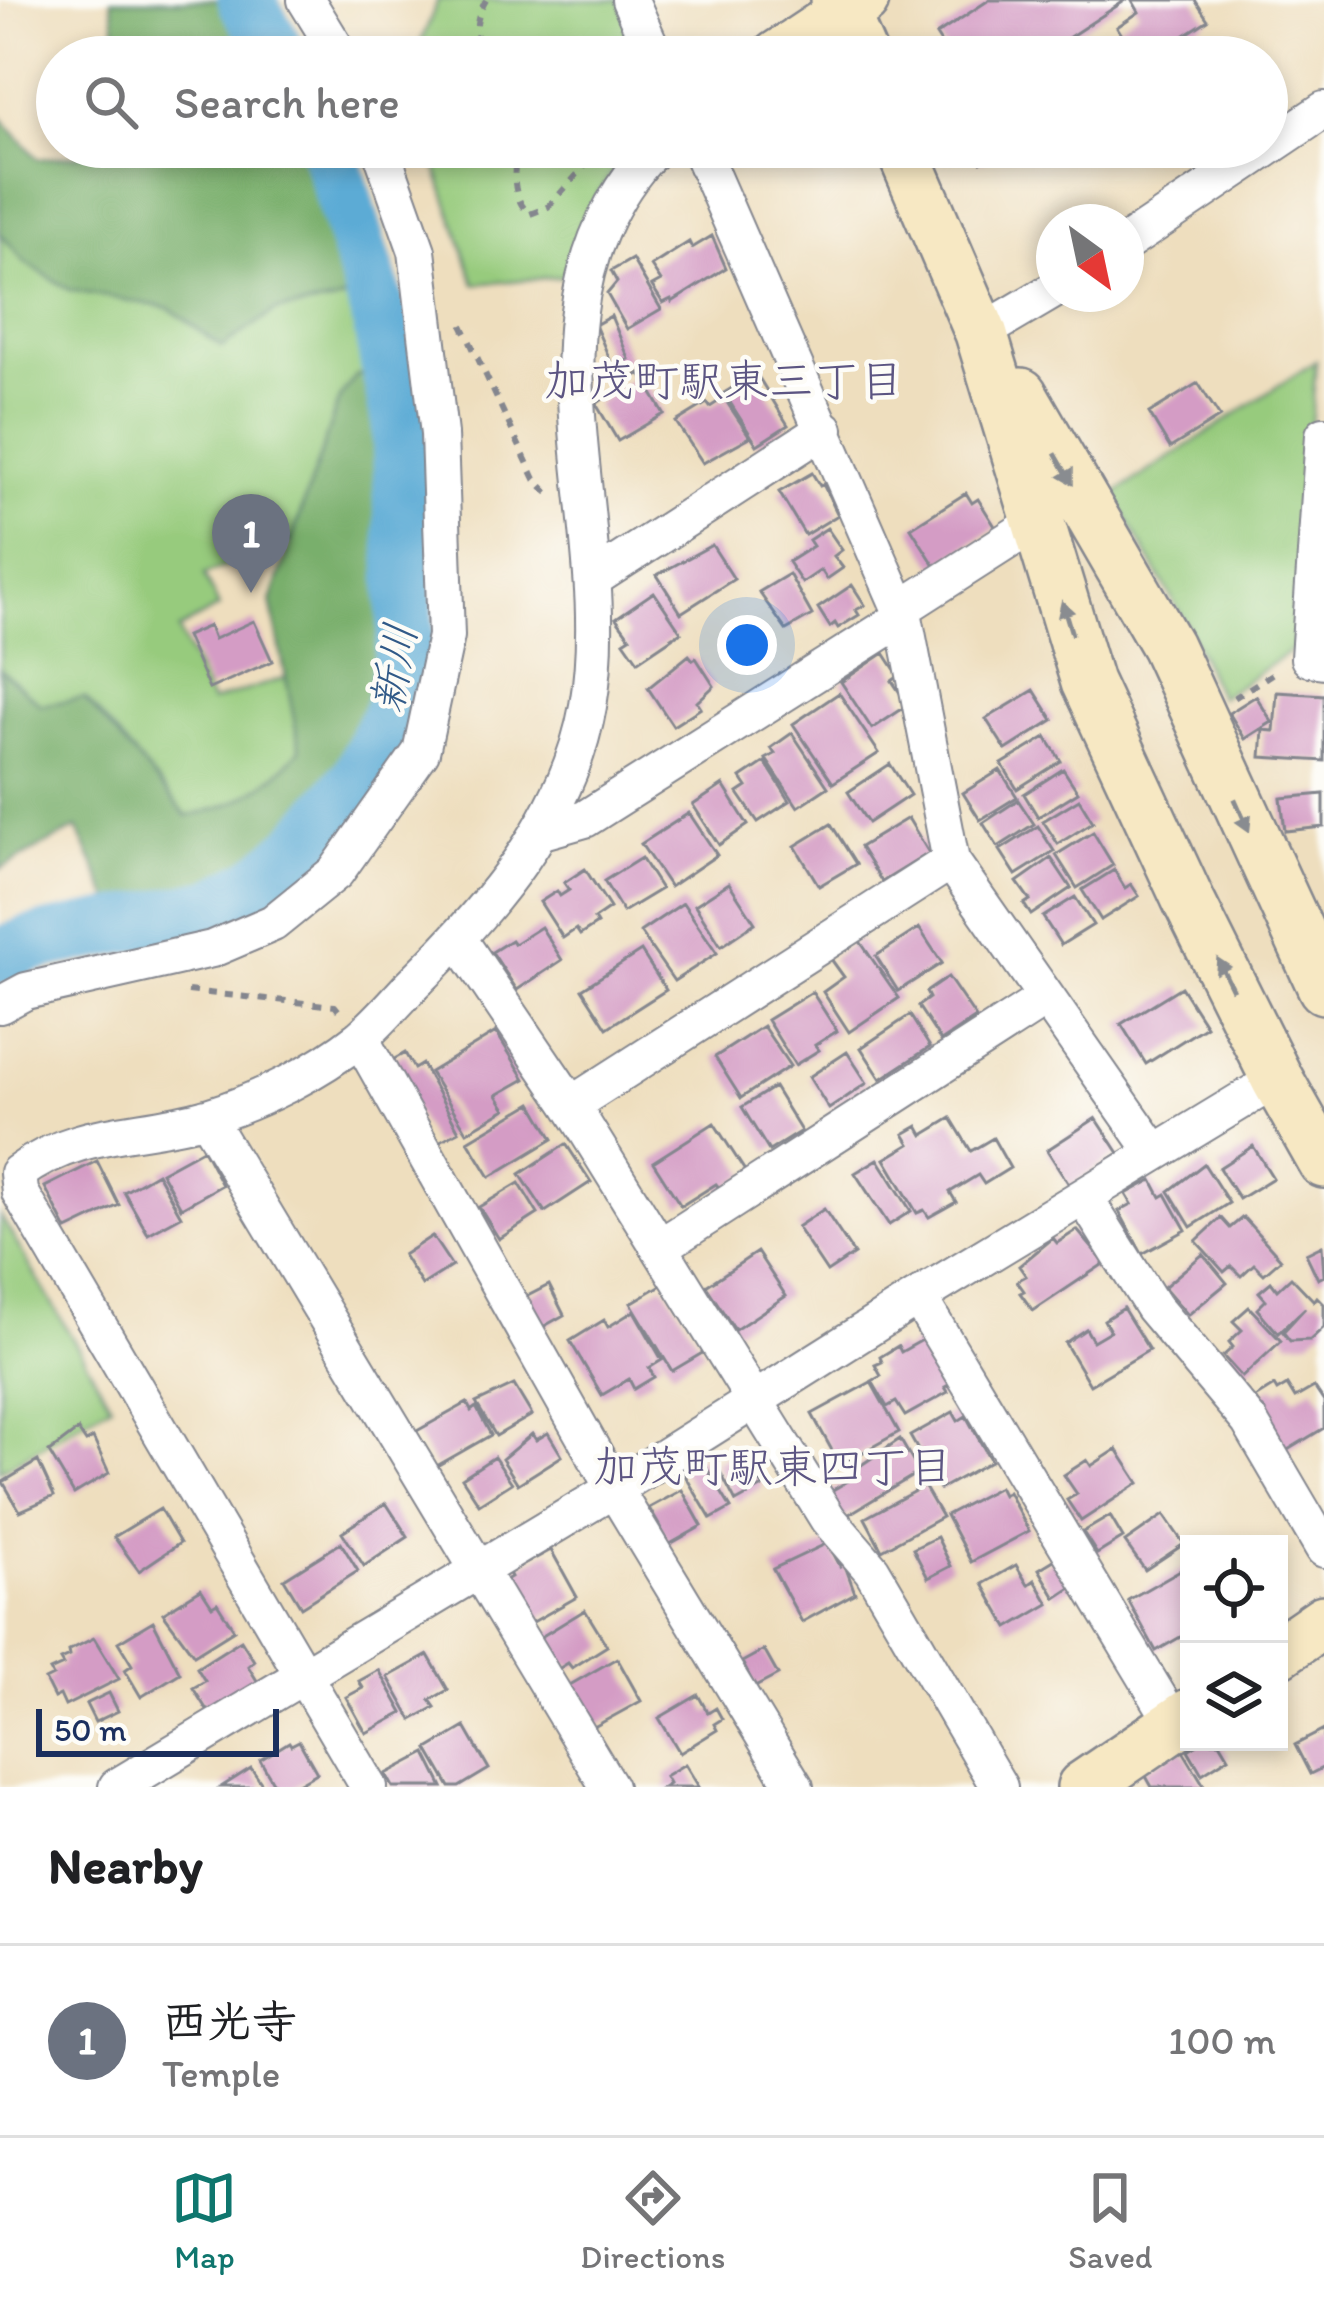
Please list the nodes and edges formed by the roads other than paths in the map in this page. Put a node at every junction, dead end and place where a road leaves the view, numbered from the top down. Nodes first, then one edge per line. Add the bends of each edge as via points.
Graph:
1 (306, 0) edge
2 (630, 0) edge
3 (851, 17) edge
4 (328, 36) edge
5 (646, 36) edge
6 (815, 36) edge
7 (1324, 110) edge
8 (1288, 134) edge
9 (387, 168) edge
10 (636, 168) edge
11 (708, 168) edge
12 (910, 168) edge
13 (1238, 168) edge
14 (1144, 231) edge
15 (1036, 301) edge
16 (981, 333) junction
17 (825, 429) junction
18 (1324, 435) edge
19 (1037, 522) junction
20 (592, 579) junction
21 (902, 613) junction
22 (1316, 659) edge
23 (539, 832) junction
24 (951, 861) junction
25 (458, 940) junction
26 (1324, 988) edge
27 (1046, 998) junction
28 (0, 1005) edge
29 (360, 1038) junction
30 (1277, 1079) junction
31 (571, 1105) junction
32 (206, 1117) junction
33 (1155, 1153) junction
34 (1324, 1162) edge
35 (1084, 1197) junction
36 (660, 1247) junction
37 (918, 1297) junction
38 (756, 1402) junction
39 (614, 1489) junction
40 (1324, 1549) edge
41 (480, 1570) junction
42 (1324, 1621) edge
43 (1288, 1646) edge
44 (303, 1676) junction
45 (1180, 1717) edge
46 (1180, 1721) edge
47 (162, 1776) edge
48 (117, 1787) edge
49 (369, 1787) edge
50 (609, 1787) edge
51 (795, 1787) edge
52 (999, 1787) edge
53 (1083, 1787) edge

1 - 4 street
2 - 5 street
3 - 6 street
7 - 8 street
9 - 28 street via 417,251 439,434 446,636 421,752 336,872 273,923 212,949 26,991
10 - 20 street via 588,262 573,344
11 - 17 street
12 - 16 street
13 - 14 street
15 - 16 street
16 - 19 street
16 -> 26 street via 1167,646
17 - 20 street
17 - 21 street
18 - 22 street
19 - 21 street
30 -> 19 street via 1087,682
20 - 23 street via 588,707
21 - 23 street via 585,819
21 - 24 street
23 - 25 street
24 - 27 street
24 - 31 street
25 - 29 street
25 - 31 street
27 - 33 street
27 - 36 street
29 - 32 street via 278,1088
29 - 39 street
30 - 33 street
30 - 34 street
31 - 36 street
32 - 41 street
32 - 44 street via 46,1153 18,1173 20,1192
33 - 35 street
35 - 37 street
35 - 40 street via 1153,1307 1249,1420
36 - 38 street
37 - 38 street
37 - 45 street
38 - 39 street
38 - 52 street via 828,1519 872,1570
39 - 41 street
39 - 51 street
41 - 44 street
41 - 50 street
42 - 43 street
44 - 47 street
44 - 49 street
46 - 53 street
47 - 48 street

